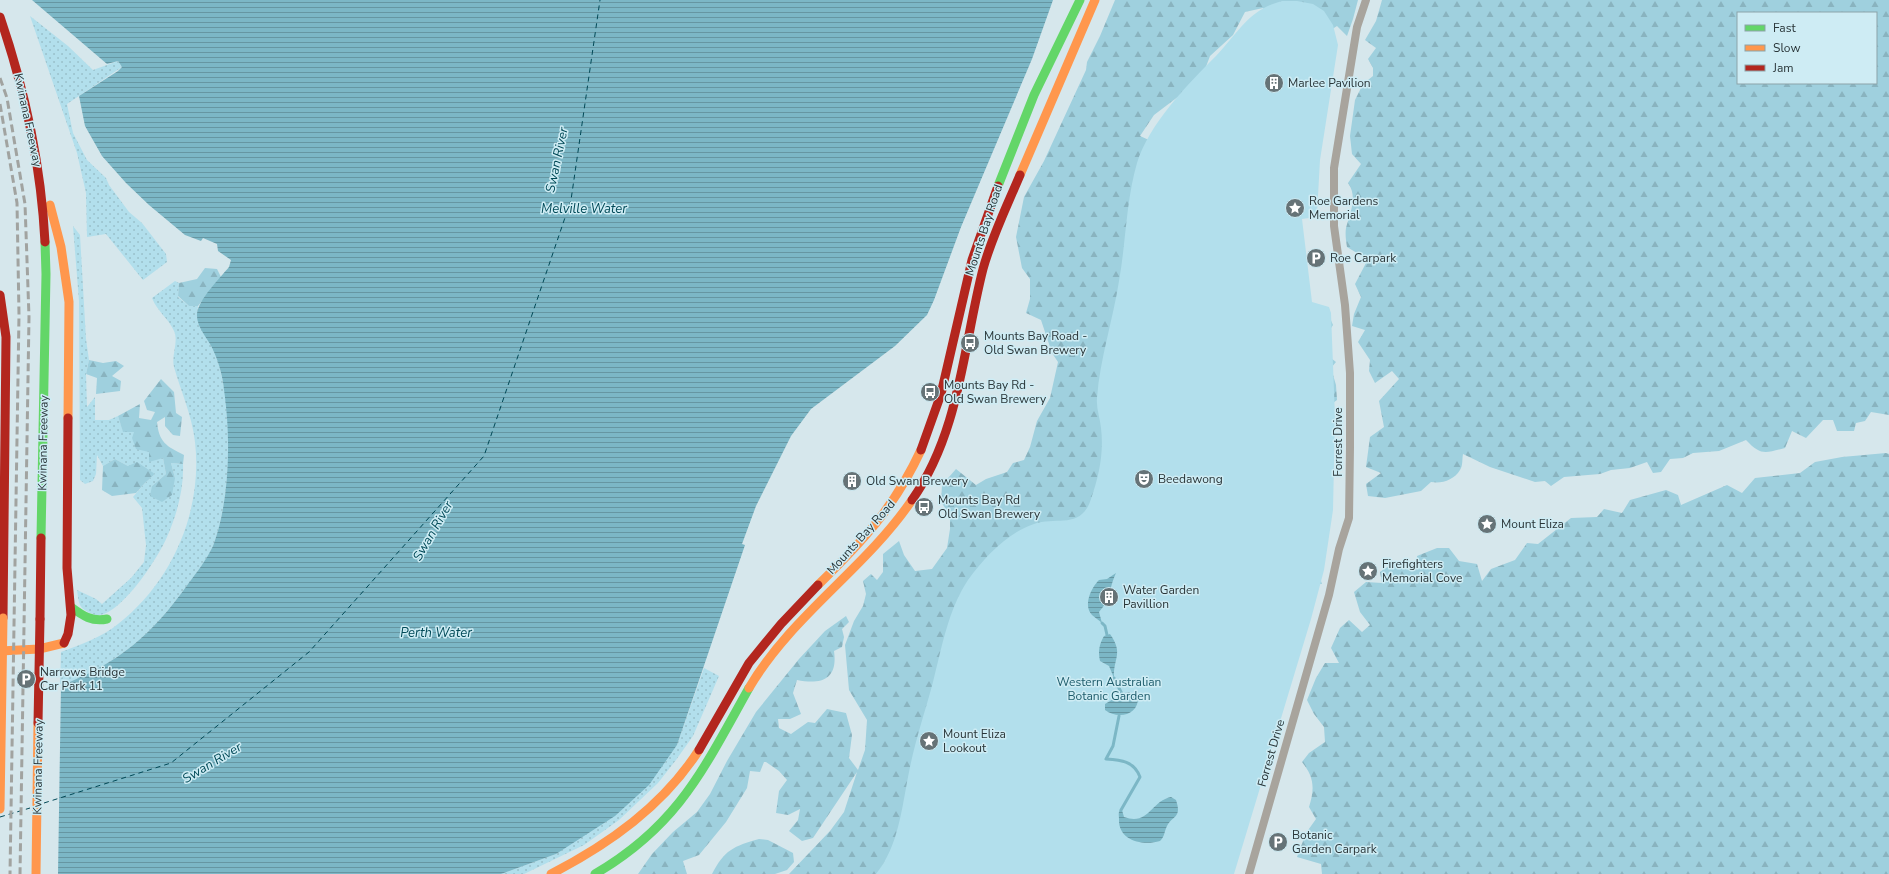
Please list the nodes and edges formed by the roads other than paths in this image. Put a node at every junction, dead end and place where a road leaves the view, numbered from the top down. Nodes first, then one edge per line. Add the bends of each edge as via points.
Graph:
1 (1080, 0) edge
2 (1095, 0) edge
3 (1366, 0) edge
4 (0, 17) edge
5 (37, 158) junction
6 (0, 295) edge
7 (71, 607) junction
8 (107, 619) dead end
9 (0, 651) edge
10 (0, 808) edge
11 (36, 874) edge
12 (551, 874) edge
13 (595, 874) edge
14 (1249, 874) edge

1 - 12 main road, Mounts Bay Road via 1035,93 1009,156 970,267 953,343 929,430 916,463 897,498 863,539 792,610 755,654 738,679 707,738 670,787 620,834
2 - 13 main road, Mounts Bay Road via 988,252 952,412 935,462 922,486 897,521 866,556 817,601 775,647 744,696 712,757 669,816 627,854
3 - 14 street, Forrest Drive via 1357,27 1346,90 1336,152 1333,200 1350,373 1349,518
4 - 5 main road, Kwinana Freeway via 22,86
5 - 7 main road via 57,229 69,302 67,568
5 - 11 main road, Kwinana Freeway, bridge via 45,226 46,274
6 - 10 main road, bridge via 6,337
7 - 8 main road via 90,620
7 - 9 main road via 70,630 64,643 39,649

